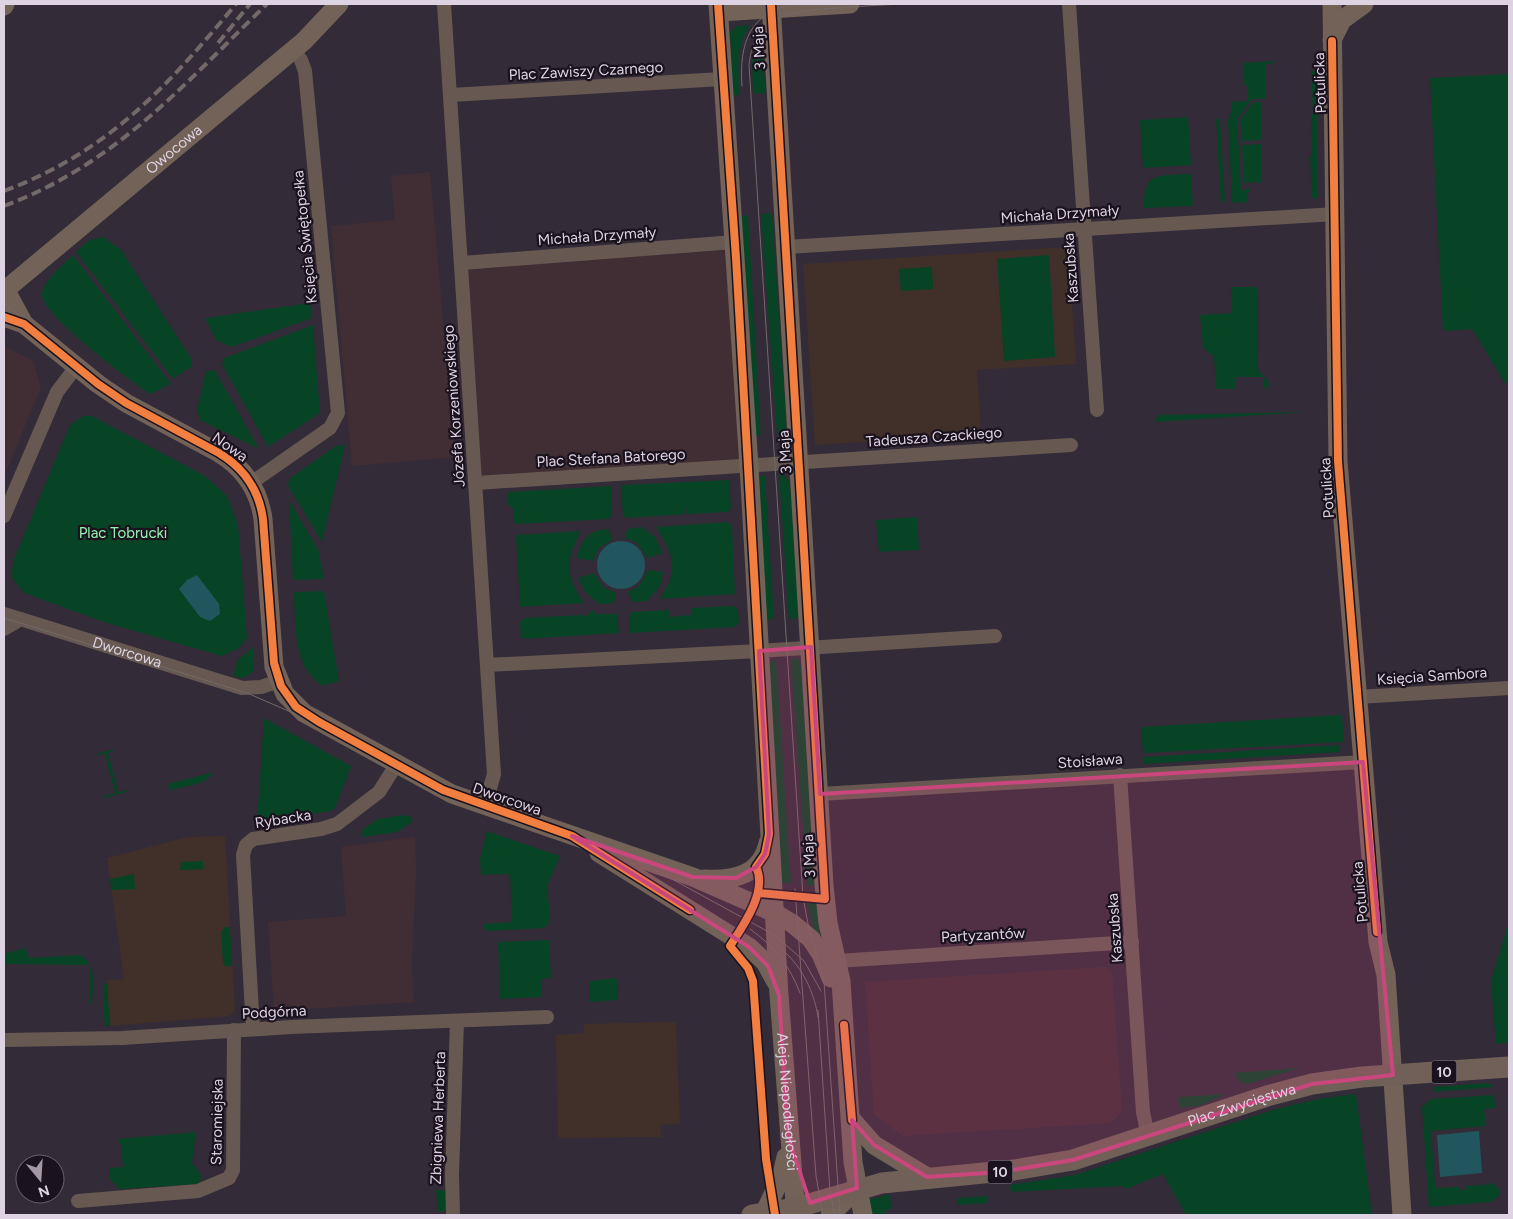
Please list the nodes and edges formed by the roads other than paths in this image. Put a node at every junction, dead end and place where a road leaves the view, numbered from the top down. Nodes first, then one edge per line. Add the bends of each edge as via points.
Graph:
1 (339, 4) edge
2 (444, 4) edge
3 (850, 4) edge
4 (1070, 4) edge
5 (1332, 4) edge
6 (1364, 4) edge
7 (771, 6) edge
8 (718, 8) edge
9 (1332, 41) junction
10 (293, 49) junction
11 (722, 78) junction
12 (451, 95) junction
13 (1336, 214) junction
14 (1085, 229) junction
15 (735, 242) junction
16 (786, 247) junction
17 (462, 262) junction
18 (4, 289) edge
19 (4, 317) edge
20 (24, 324) junction
21 (76, 367) junction
22 (1097, 410) dead end
23 (334, 424) joint
24 (1071, 445) dead end
25 (799, 462) junction
26 (749, 466) junction
27 (476, 483) junction
28 (251, 484) junction
29 (4, 516) edge
30 (4, 614) edge
31 (20, 619) junction
32 (4, 629) edge
33 (995, 636) dead end
34 (811, 648) junction
35 (759, 651) junction
36 (487, 665) junction
37 (279, 681) junction
38 (1509, 688) edge
39 (1357, 697) junction
40 (312, 718) joint
41 (1363, 762) junction
42 (396, 765) junction
43 (1120, 775) junction
44 (820, 794) junction
45 (485, 806) junction
46 (769, 834) junction
47 (572, 836) junction
48 (693, 877) junction
49 (774, 913) junction
50 (1132, 942) junction
51 (836, 961) junction
52 (779, 995) junction
53 (547, 1017) dead end
54 (457, 1021) junction
55 (844, 1025) junction
56 (253, 1029) junction
57 (234, 1030) junction
58 (4, 1040) edge
59 (1509, 1067) edge
60 (1393, 1075) junction
61 (852, 1120) junction
62 (788, 1136) junction
63 (1148, 1136) junction
64 (927, 1177) junction
65 (858, 1188) junction
66 (78, 1201) dead end
67 (804, 1210) edge
68 (453, 1215) edge
69 (760, 1215) edge
70 (830, 1215) edge
71 (863, 1215) edge
72 (1402, 1215) edge

1 - 10 street, Owocowa
2 - 12 street, Józefa Korzeniowskiego
3 - 7 street
4 - 14 street, Kaszubska
5 - 9 street, Potulicka
6 - 9 street, Potulicka via 1342,20
7 - 8 street, 3 Maja
7 - 16 street, 3 Maja
8 - 11 street, 3 Maja
9 - 13 street, Potulicka
10 - 18 street, Owocowa
10 - 23 street, Księcia Świętopełka via 304,71 338,407
11 - 12 street, Plac Zawiszy Czarnego
11 - 15 street, 3 Maja
12 - 17 street, Józefa Korzeniowskiego
13 - 14 street, Michała Drzymały
13 - 39 street, Potulicka via 1338,461
14 - 16 street, Michała Drzymały
14 - 22 street, Kaszubska
15 - 17 street, Michała Drzymały
15 - 26 street, 3 Maja
16 - 25 street, 3 Maja
17 - 27 street, Józefa Korzeniowskiego
18 - 20 street, Nowa
19 - 20 street, Nowa
20 - 21 street, Nowa
21 - 28 street, Nowa via 127,404 226,457
21 - 29 street via 56,394
23 - 28 street, Nowa
24 - 25 street, Tadeusza Czackiego
25 - 26 street, 3 Maja
25 - 34 street, 3 Maja
26 - 27 street, Plac Stefana Batorego
26 - 35 street, 3 Maja
27 - 36 street, Józefa Korzeniowskiego
28 - 37 street, Nowa via 264,519 272,655
30 - 31 street, Dworcowa
31 - 32 street
31 - 37 street, Dworcowa via 242,688 261,687
33 - 34 street
34 - 35 street
34 - 44 street, 3 Maja
35 - 36 street
35 - 46 street, 3 Maja
36 - 45 street, Józefa Korzeniowskiego via 494,776
37 - 40 street, Nowa via 291,701
38 - 39 street, Księcia Sambora
39 - 41 street, Potulicka
40 - 42 street, Dworcowa
41 - 43 street, Stoisława
41 - 60 street, Potulicka via 1378,942 1386,975
42 - 45 street, Dworcowa via 443,790
42 - 56 street, Rybacka via 379,792 337,824 253,839 246,845 243,855
43 - 44 street, Stoisława
43 - 50 street, Kaszubska
44 - 51 street, 3 Maja via 825,899
45 - 47 street, Dworcowa
46 - 48 street via 762,859 744,875 722,879
46 - 49 street, 3 Maja
47 - 48 street, Dworcowa
47 - 52 street, Dworcowa via 752,949 771,970
48 - 49 street, Dworcowa
49 - 52 street, 3 Maja
49 - 55 street, Dworcowa via 804,932 818,948 830,975
50 - 51 street, Partyzantów
50 - 63 street, Kaszubska via 1143,1115
51 - 55 street, 3 Maja
52 - 62 street, Aleja Niepodległości
53 - 54 street, Podgórna
54 - 56 street, Podgórna
54 - 68 street, Zbigniewa Herberta
55 - 61 street
56 - 57 street, Podgórna
57 - 58 street, Podgórna via 122,1038
57 - 66 street, Staromiejska via 233,1170 229,1178 198,1191
59 - 60 main road, Plac Zwycięstwa / 10
60 - 63 main road, Plac Zwycięstwa / 10 via 1348,1078 1303,1087
60 - 72 street
61 - 64 street via 874,1145
61 - 65 street
62 - 67 street
62 - 69 street via 782,1175
63 - 64 main road, 10 via 1073,1160 1014,1170
64 - 65 main road, 10
65 - 67 main road, 10
65 - 70 street
65 - 71 street
67 - 69 main road, 10

